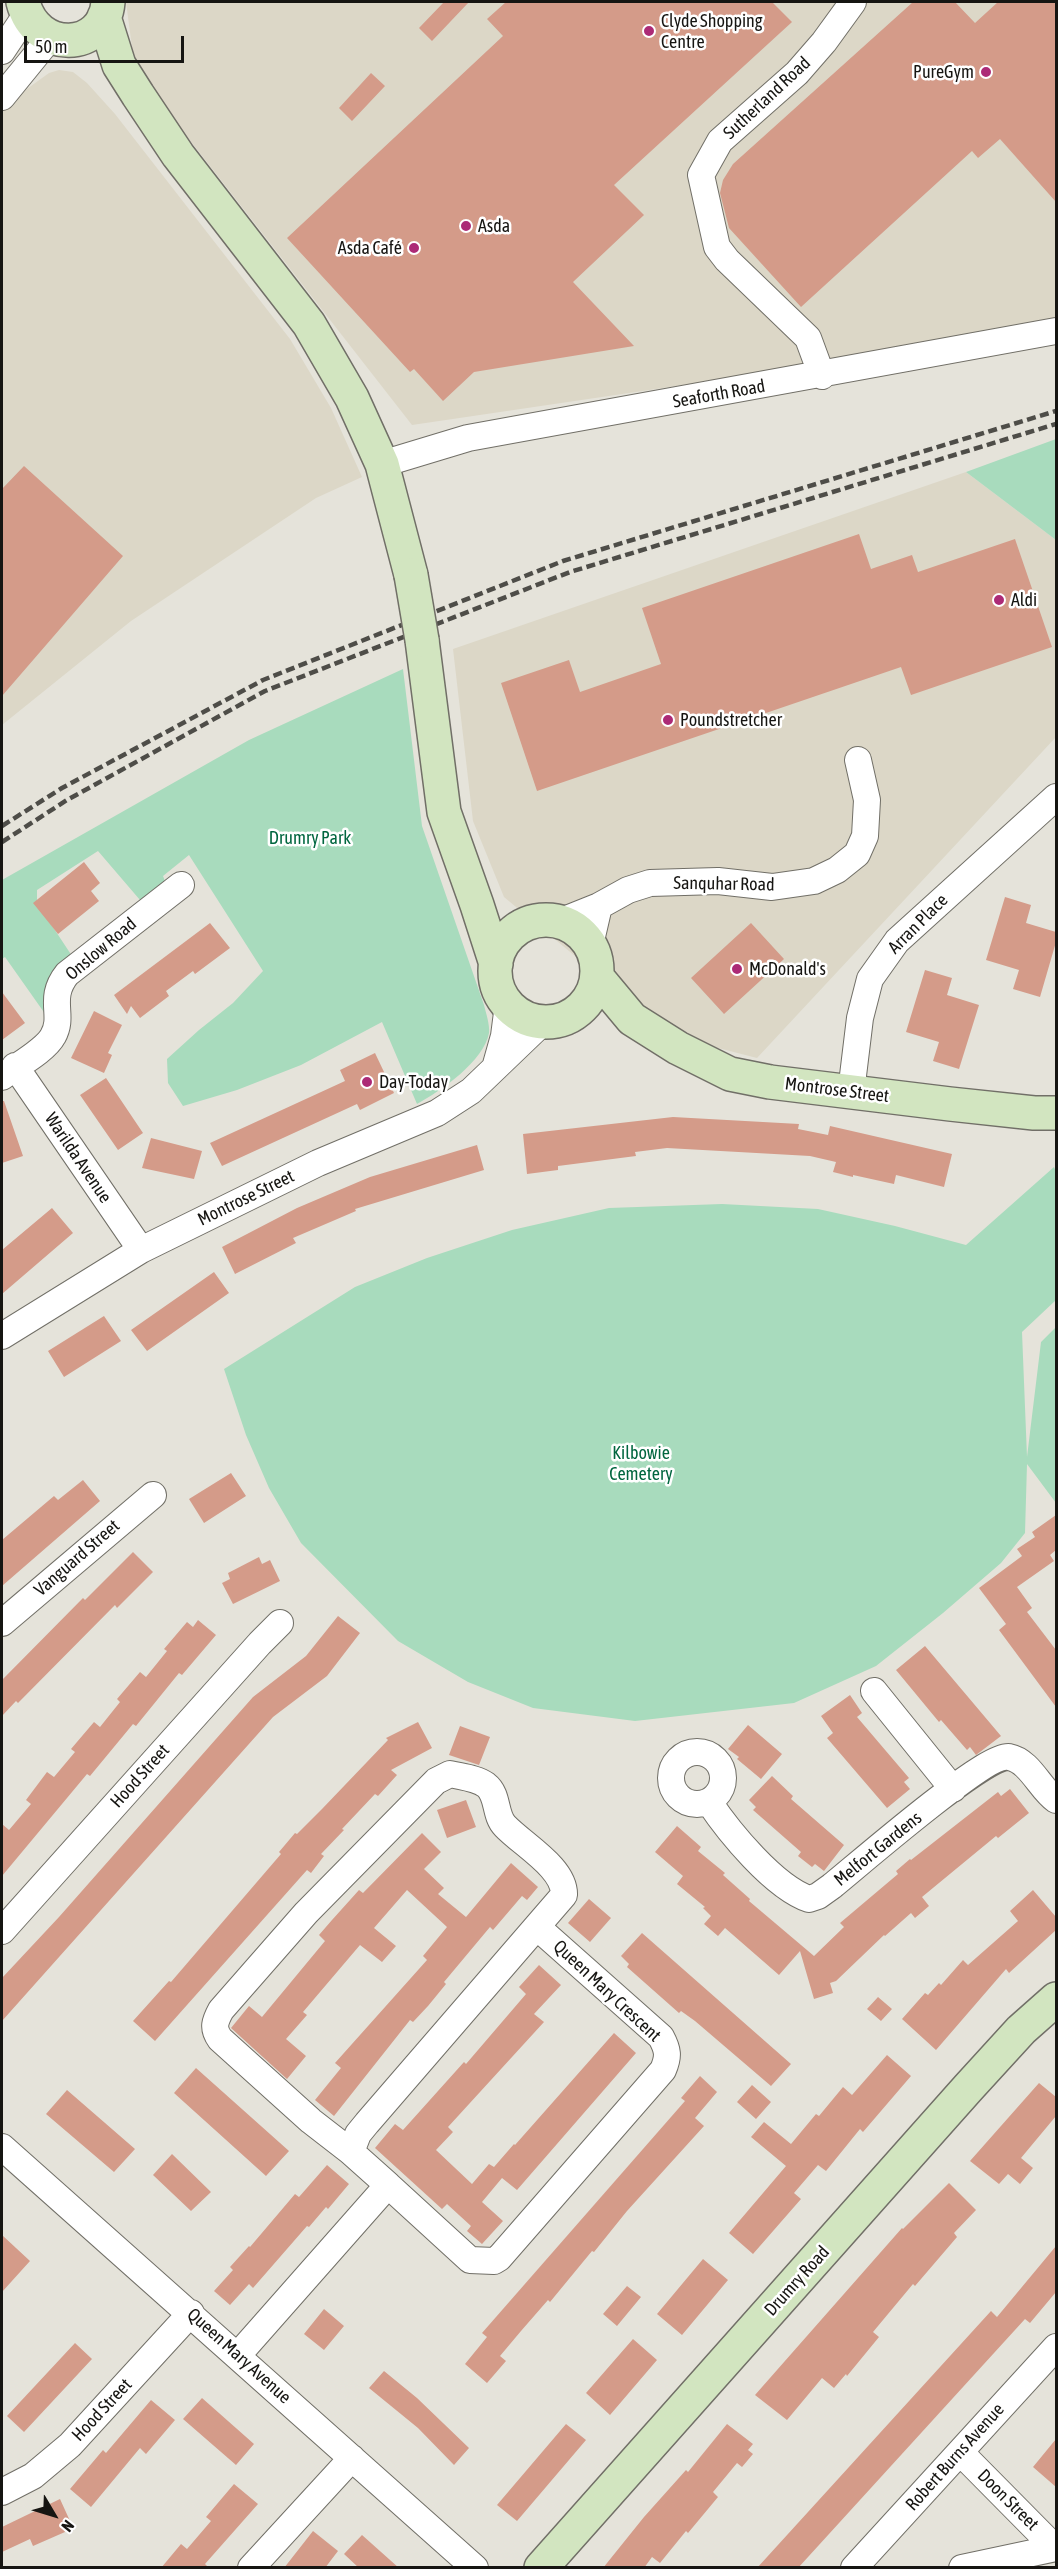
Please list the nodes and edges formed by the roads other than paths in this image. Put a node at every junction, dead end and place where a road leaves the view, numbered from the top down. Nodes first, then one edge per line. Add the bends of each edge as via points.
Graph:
1 (853, 2) edge
2 (24, 8) edge
3 (106, 9) edge
4 (59, 39) junction
5 (2, 51) edge
6 (119, 65) junction
7 (2, 97) edge
8 (1056, 331) edge
9 (822, 376) junction
10 (382, 464) junction
11 (858, 760) dead end
12 (1056, 797) edge
13 (181, 885) dead end
14 (477, 904) junction
15 (599, 906) junction
16 (559, 922) junction
17 (526, 924) junction
18 (590, 945) junction
19 (496, 964) junction
20 (597, 977) junction
21 (508, 1005) junction
22 (558, 1018) junction
23 (632, 1019) junction
24 (495, 1069) junction
25 (8, 1072) edge
26 (851, 1092) junction
27 (1056, 1113) edge
28 (141, 1250) junction
29 (2, 1336) edge
30 (153, 1495) dead end
31 (2, 1623) edge
32 (280, 1623) dead end
33 (874, 1690) dead end
34 (953, 1789) junction
35 (1056, 1800) edge
36 (709, 1802) dead end
37 (537, 1927) junction
38 (2, 1931) edge
39 (1056, 1999) edge
40 (2, 2146) edge
41 (351, 2152) junction
42 (388, 2185) junction
43 (190, 2313) junction
44 (1056, 2347) edge
45 (238, 2355) junction
46 (960, 2452) junction
47 (352, 2458) junction
48 (2, 2492) edge
49 (1056, 2548) edge
50 (252, 2568) edge
51 (475, 2568) edge
52 (541, 2568) edge
53 (854, 2568) edge
54 (962, 2568) edge

1 - 9 street, Sutherland Road via 797,73 720,141 701,175 717,247 808,338
2 - 4 street via 32,25
2 - 5 street
3 - 4 street via 89,33
3 - 6 street
4 - 6 street
4 - 7 street
6 - 10 street via 178,155 309,324 352,398
8 - 9 street, Seaforth Road
9 - 10 street, Seaforth Road via 468,438
10 - 14 street, bridge via 411,575 444,812
11 - 15 street, Sanquhar Road via 867,800 865,836 857,854 837,870 814,881 772,887 718,881 650,883 627,890
12 - 26 street, Arran Place via 897,940 870,979 860,1018
13 - 25 street, Onslow Road via 67,975 57,992 57,1028 52,1038
14 - 17 street
14 - 19 street
15 - 16 street, Sanquhar Road
15 - 18 street
16 - 17 street
16 - 18 street via 582,934
17 - 19 street via 501,948
18 - 20 street
19 - 21 street via 500,993
20 - 22 street via 585,1004
20 - 23 street, Montrose Street
21 - 22 street via 524,1017
21 - 24 street
22 - 23 street, Montrose Street
22 - 24 street, Montrose Street
23 - 26 street, Montrose Street via 730,1074
24 - 28 street, Montrose Street via 471,1091 427,1119 308,1167
25 - 28 street, Warilda Avenue
26 - 27 street, Montrose Street
28 - 29 street, Montrose Street
30 - 31 street, Vanguard Street
32 - 38 street, Hood Street
33 - 34 street
34 - 35 street, Melfort Gardens via 1003,1757 1018,1761
34 - 36 street, Melfort Gardens via 832,1886 809,1899 788,1887 738,1842
37 - 41 street, Queen Mary Crescent via 367,2123
37 - 41 street via 564,1895 559,1875 501,1822 487,1786 450,1774 436,1781 374,1842 221,2010 214,2027 220,2039 310,2121
37 - 42 street, Queen Mary Crescent via 661,2037 668,2058 663,2070 494,2261 470,2260
39 - 52 street, Drumry Road via 1021,2030 968,2088
40 - 43 street, Queen Mary Avenue
41 - 42 street
42 - 45 street
43 - 45 street, Queen Mary Avenue
43 - 48 street, Hood Street via 70,2445 33,2476
44 - 46 street, Robert Burns Avenue
45 - 47 street, Queen Mary Avenue
46 - 49 street, Doon Street
46 - 53 street, Robert Burns Avenue
47 - 50 street
47 - 51 street, Queen Mary Avenue
49 - 54 street

